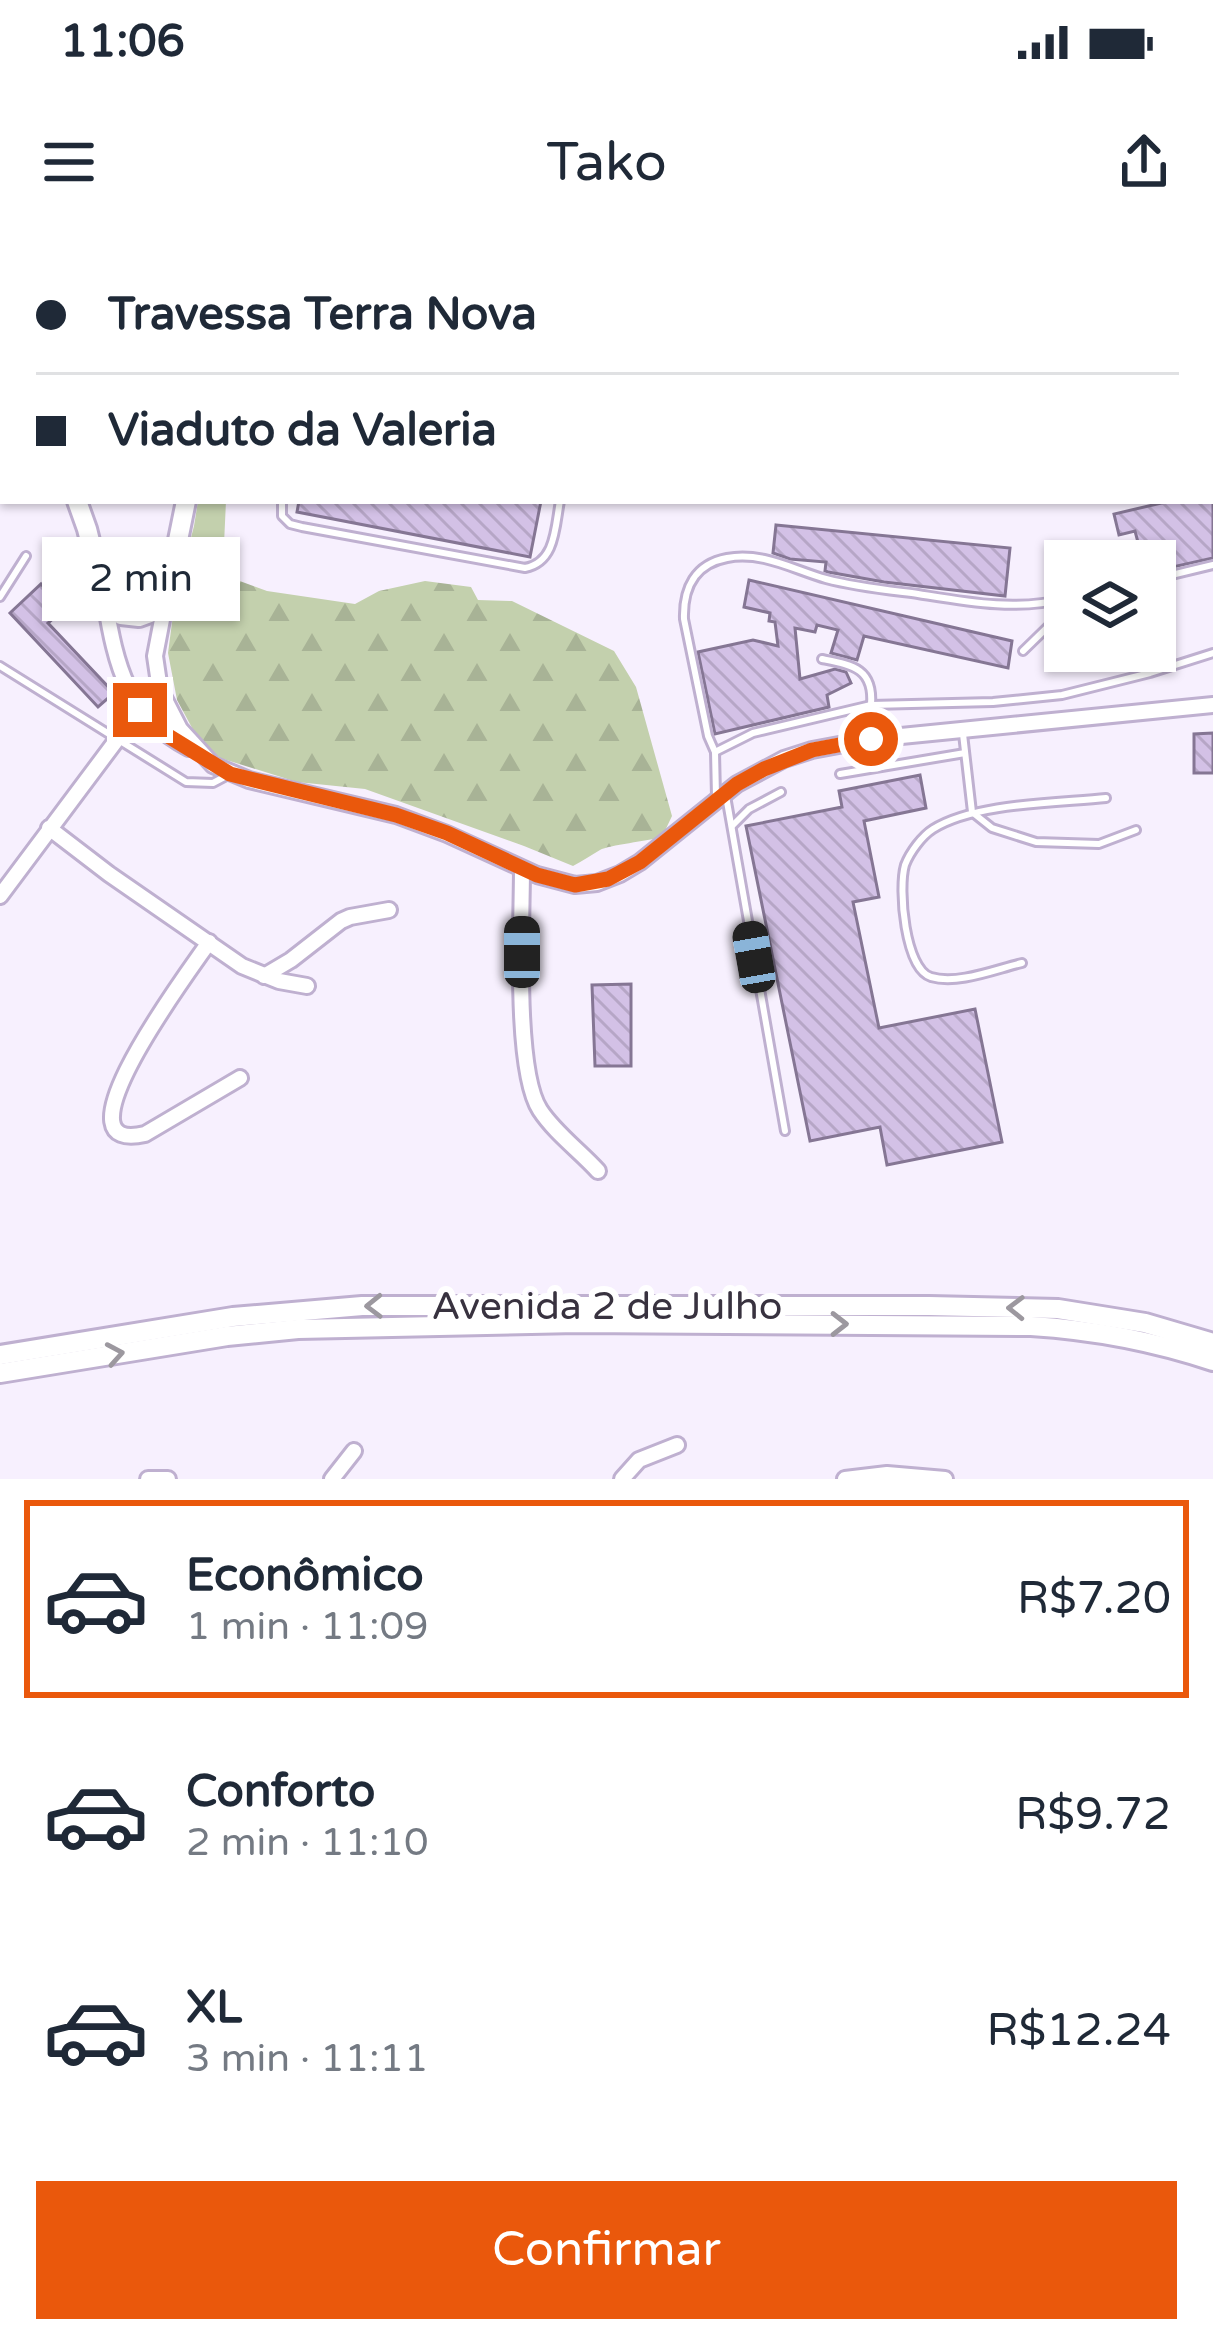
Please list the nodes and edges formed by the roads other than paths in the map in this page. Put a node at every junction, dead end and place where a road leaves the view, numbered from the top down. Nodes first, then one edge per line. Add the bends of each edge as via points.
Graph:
1 (78, 504) edge
2 (185, 504) edge
3 (282, 504) edge
4 (559, 504) edge
5 (26, 556) dead end
6 (1213, 565) edge
7 (1176, 574) edge
8 (0, 597) edge
9 (166, 598) junction
10 (105, 601) junction
11 (1044, 604) edge
12 (1044, 631) edge
13 (1023, 651) dead end
14 (1213, 653) edge
15 (822, 659) dead end
16 (0, 666) edge
17 (871, 705) junction
18 (1213, 705) edge
19 (140, 710) junction
20 (962, 730) junction
21 (117, 740) junction
22 (715, 752) junction
23 (965, 753) junction
24 (200, 754) junction
25 (230, 774) junction
26 (840, 774) dead end
27 (781, 792) dead end
28 (721, 796) junction
29 (1106, 798) dead end
30 (972, 812) junction
31 (732, 826) junction
32 (50, 828) junction
33 (1136, 830) dead end
34 (522, 868) junction
35 (0, 896) edge
36 (389, 910) dead end
37 (209, 942) junction
38 (1022, 962) dead end
39 (264, 976) junction
40 (308, 986) dead end
41 (240, 1078) dead end
42 (785, 1131) dead end
43 (598, 1171) dead end
44 (1213, 1343) edge
45 (0, 1355) edge
46 (1213, 1361) edge
47 (0, 1373) edge
48 (677, 1444) dead end
49 (354, 1451) dead end
50 (148, 1479) edge
51 (168, 1479) edge
52 (332, 1479) edge
53 (622, 1479) edge
54 (844, 1479) edge
55 (945, 1479) edge

1 - 10 main road
2 - 9 main road
3 - 4 lane via 290,524 525,568 550,550
5 - 8 lane
6 - 7 lane
9 - 10 main road via 140,617 121,615
9 - 24 street via 155,656 160,690
10 - 19 street via 121,671
11 - 22 lane via 998,606 858,586 758,559 705,566 683,602
12 - 13 lane
14 - 17 lane via 1062,695
15 - 17 lane via 865,676
16 - 21 lane
17 - 22 lane via 753,733
18 - 20 street
19 - 21 street
19 - 24 street
20 - 23 lane
20 - 28 street via 812,750
21 - 25 lane via 185,782
21 - 32 street
22 - 28 lane
23 - 26 lane
23 - 30 lane
24 - 25 street
25 - 34 street via 396,815
27 - 31 lane
28 - 31 lane
28 - 34 street via 608,879 563,884
29 - 30 lane
30 - 33 lane via 1036,842 1099,844
30 - 38 lane via 936,826 905,866 913,961 930,977 945,978
31 - 42 lane
32 - 35 street
32 - 37 street
34 - 43 street via 522,994 533,1095
36 - 39 street via 341,921
37 - 39 street
37 - 41 street via 145,1034 125,1074 114,1128 145,1134
39 - 40 street
44 -> 45 main road, Avenida 2 de Julho via 1117,1317 1033,1308 362,1306 233,1317
47 -> 46 main road, Avenida 2 de Julho via 278,1330 558,1324 1031,1326 1125,1337
48 - 53 street via 639,1460
49 - 52 street
50 - 51 street
54 - 55 street

